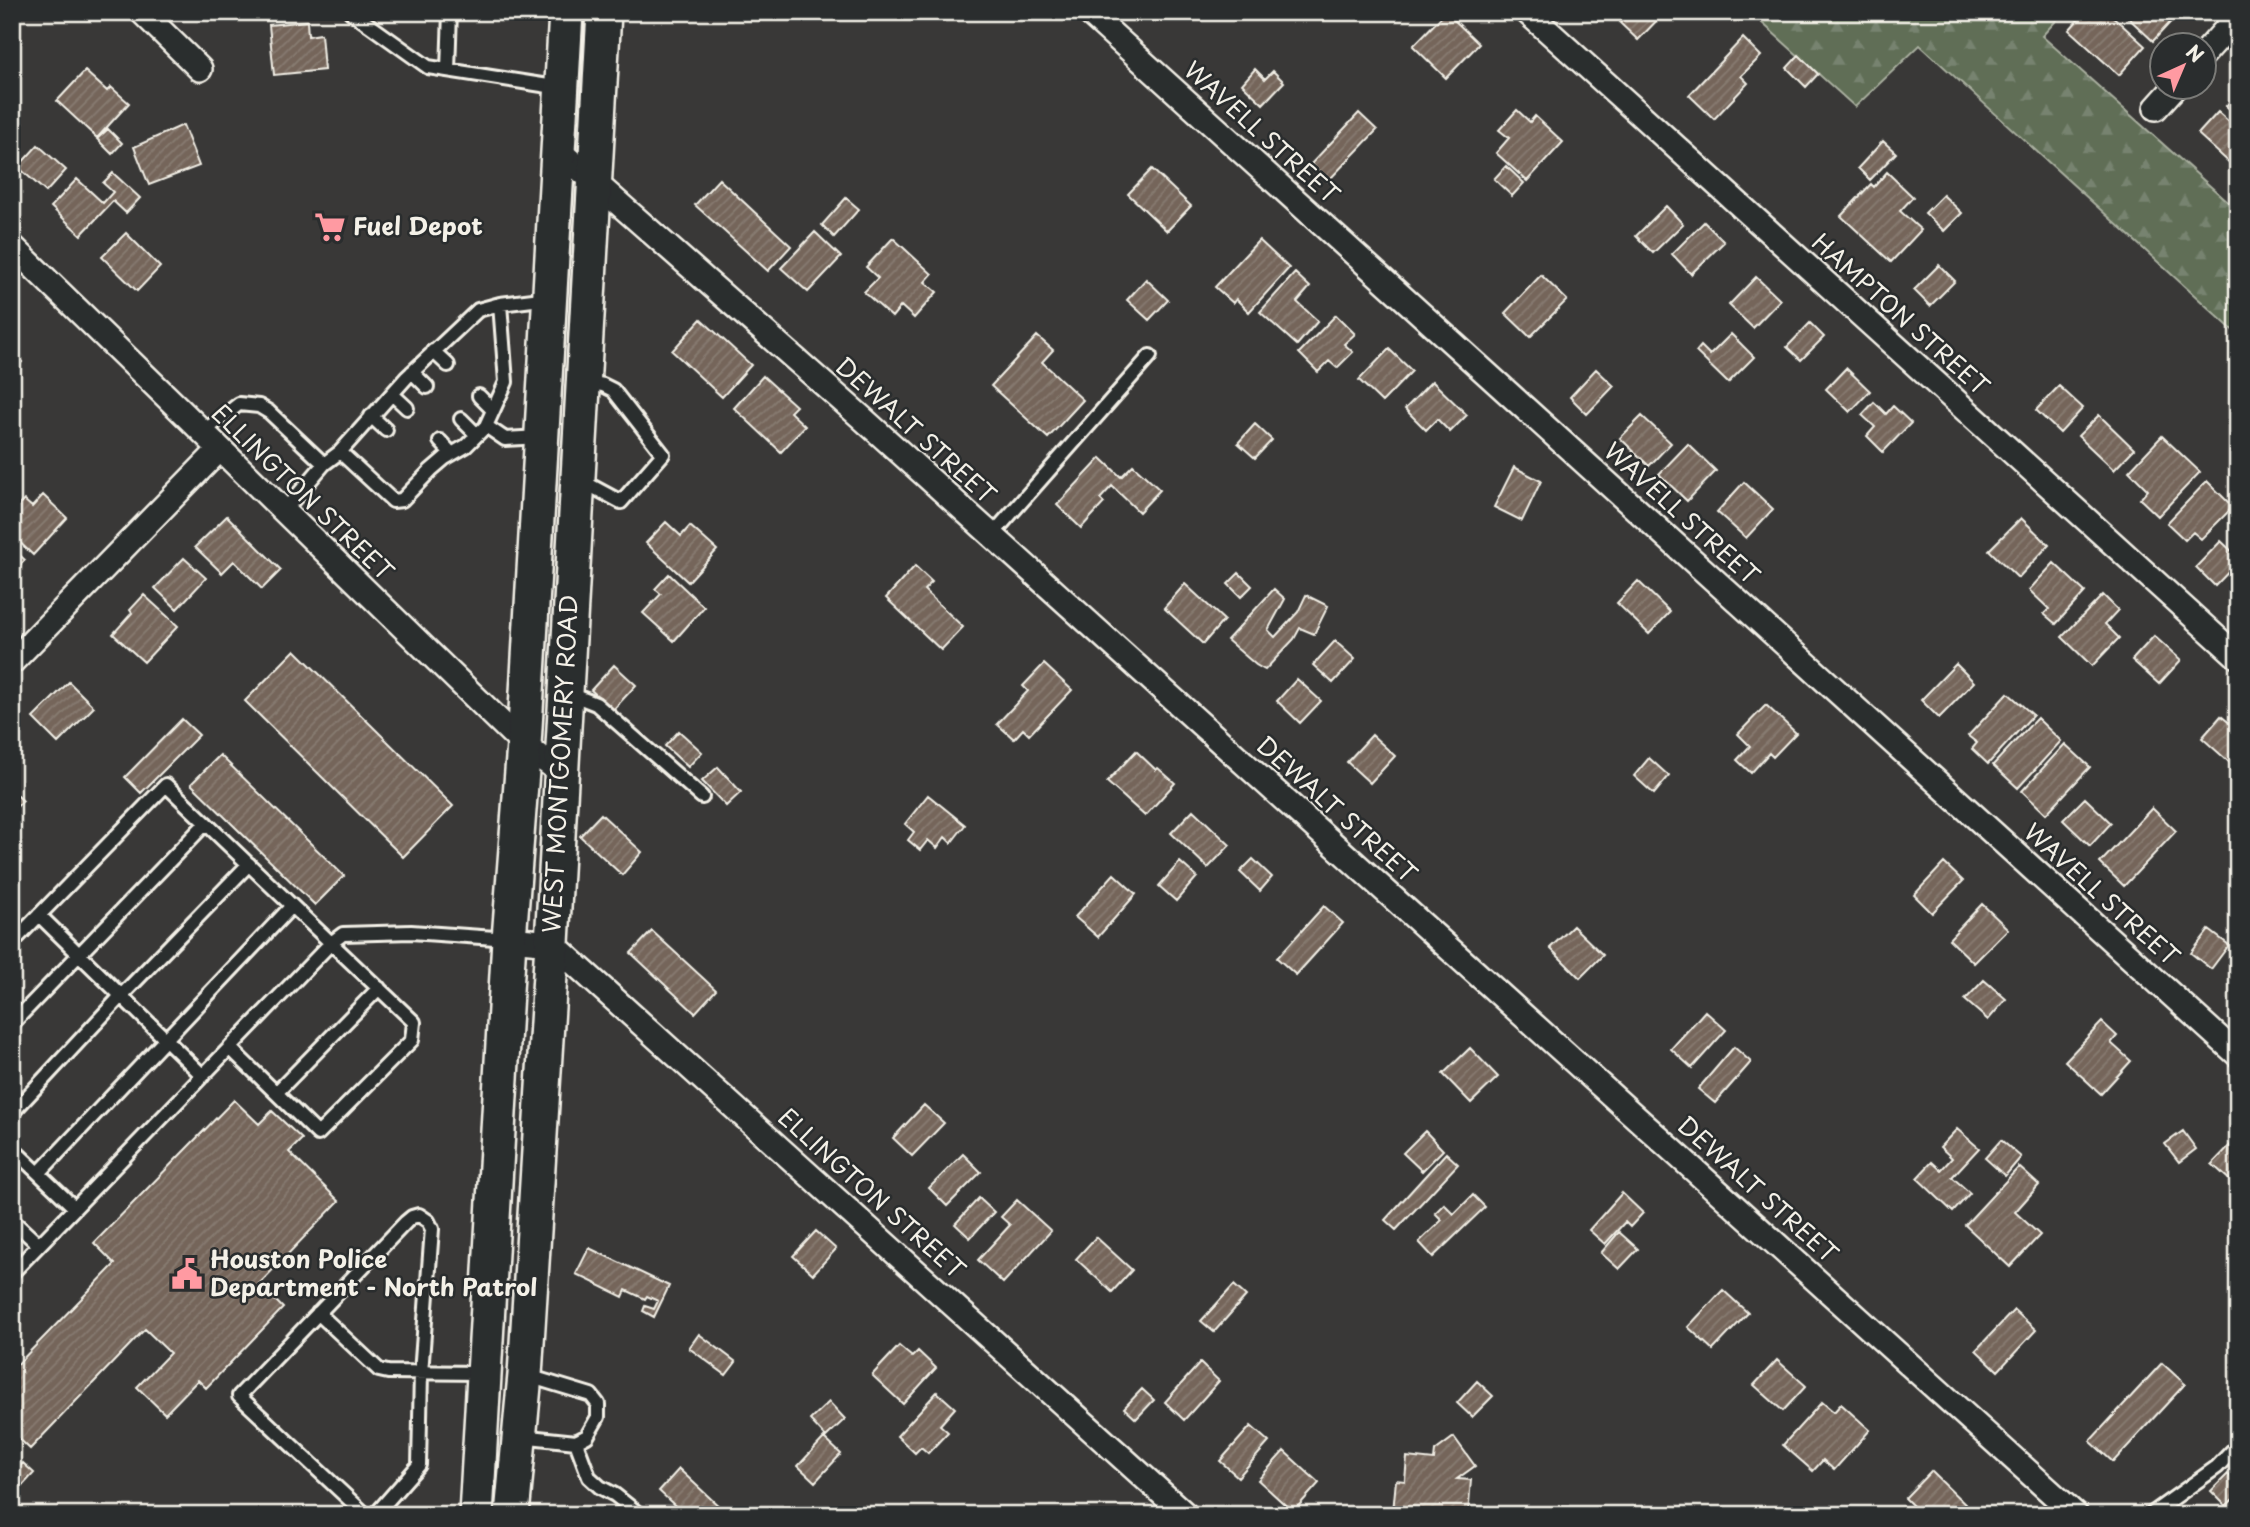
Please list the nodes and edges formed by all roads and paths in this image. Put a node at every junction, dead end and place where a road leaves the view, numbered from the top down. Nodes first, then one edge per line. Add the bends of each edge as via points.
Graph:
1 (142, 12) edge
2 (351, 12) edge
3 (450, 12) edge
4 (566, 12) edge
5 (604, 12) edge
6 (1088, 12) edge
7 (1527, 12) edge
8 (2238, 16) edge
9 (2218, 38) edge
10 (200, 69) dead end
11 (448, 70) junction
12 (561, 88) junction
13 (2162, 102) edge
14 (2156, 108) dead end
15 (557, 149) junction
16 (594, 180) junction
17 (12, 246) edge
18 (549, 298) junction
19 (500, 304) junction
20 (433, 351) junction
21 (1150, 356) dead end
22 (448, 365) dead end
23 (412, 372) junction
24 (583, 381) junction
25 (427, 387) dead end
26 (392, 394) junction
27 (479, 396) dead end
28 (407, 408) dead end
29 (493, 410) junction
30 (372, 416) junction
31 (461, 419) dead end
32 (386, 430) dead end
33 (482, 430) junction
34 (202, 432) junction
35 (541, 437) junction
36 (440, 441) dead end
37 (220, 449) junction
38 (340, 452) junction
39 (452, 454) junction
40 (421, 461) dead end
41 (324, 464) junction
42 (431, 470) junction
43 (577, 478) junction
44 (284, 511) junction
45 (992, 535) junction
46 (2238, 657) edge
47 (12, 662) edge
48 (565, 692) junction
49 (524, 746) junction
50 (560, 772) junction
51 (702, 797) dead end
52 (206, 823) junction
53 (249, 864) junction
54 (292, 906) junction
55 (39, 915) junction
56 (509, 939) junction
57 (12, 943) edge
58 (331, 943) junction
59 (552, 943) junction
60 (80, 955) junction
61 (379, 988) junction
62 (121, 996) junction
63 (12, 1024) edge
64 (165, 1039) junction
65 (230, 1048) junction
66 (2238, 1055) edge
67 (203, 1076) junction
68 (276, 1093) junction
69 (12, 1113) edge
70 (12, 1148) edge
71 (38, 1173) junction
72 (75, 1208) junction
73 (12, 1220) edge
74 (39, 1245) junction
75 (12, 1273) edge
76 (318, 1313) junction
77 (421, 1373) junction
78 (486, 1373) junction
79 (524, 1375) junction
80 (519, 1436) junction
81 (576, 1442) junction
82 (2238, 1446) edge
83 (366, 1515) edge
84 (375, 1515) edge
85 (476, 1515) edge
86 (512, 1515) edge
87 (640, 1515) edge
88 (1186, 1515) edge
89 (2076, 1515) edge
90 (2150, 1515) edge

1 - 10 street
2 - 11 lane via 428,67
3 - 11 lane
4 - 12 main road, WEST MONTGOMERY ROAD
5 - 16 main road, WEST MONTGOMERY ROAD
6 - 66 street, WAVELL STREET
7 - 46 street, HAMPTON STREET
8 - 9 street
11 - 12 lane
12 - 15 main road, WEST MONTGOMERY ROAD
13 - 14 street
15 - 16 street, DEWALT STREET
15 - 18 main road, WEST MONTGOMERY ROAD
16 - 24 main road, WEST MONTGOMERY ROAD
16 - 45 street, DEWALT STREET
17 - 34 street, ELLINGTON STREET
18 - 19 lane
18 - 35 main road, WEST MONTGOMERY ROAD
19 - 20 lane via 478,310
19 - 29 lane via 506,382
20 - 22 lane
20 - 23 lane
21 - 45 lane
23 - 25 lane
23 - 26 lane
24 - 43 main road, WEST MONTGOMERY ROAD
24 - 43 lane via 613,390 663,454 621,502
26 - 28 lane
26 - 30 lane
27 - 29 lane
29 - 33 lane
30 - 32 lane
30 - 38 lane
31 - 33 lane
33 - 35 lane via 505,439
33 - 39 lane
34 - 37 street, ELLINGTON STREET
34 - 41 lane via 239,404 259,405
35 - 49 main road, WEST MONTGOMERY ROAD
36 - 39 lane
37 - 44 street, ELLINGTON STREET
37 - 47 street
38 - 41 lane
38 - 42 lane via 393,501 402,500
39 - 42 lane
40 - 42 lane
41 - 44 lane
43 - 48 main road, WEST MONTGOMERY ROAD
44 - 49 street, ELLINGTON STREET
45 - 89 street, DEWALT STREET
48 - 50 main road, WEST MONTGOMERY ROAD
48 - 51 lane via 596,704
49 - 50 street, ELLINGTON STREET
49 - 56 main road, WEST MONTGOMERY ROAD
50 - 59 main road, WEST MONTGOMERY ROAD
52 - 53 lane
52 - 55 lane via 166,785
52 - 60 lane
53 - 54 lane
53 - 62 lane
54 - 58 lane
54 - 64 lane
55 - 57 lane
55 - 60 lane
56 - 58 lane via 357,933 343,934
56 - 59 street
56 - 78 main road, WEST MONTGOMERY ROAD
58 - 61 lane
58 - 65 lane
59 - 79 main road, WEST MONTGOMERY ROAD
59 - 88 street, ELLINGTON STREET
60 - 62 lane
60 - 63 lane
61 - 68 lane
61 - 68 lane via 414,1021 412,1040 318,1134
62 - 64 lane
62 - 69 lane
64 - 67 lane
64 - 71 lane
65 - 67 lane
65 - 68 lane
67 - 72 lane
70 - 71 lane
71 - 72 lane
72 - 74 lane
73 - 74 lane
74 - 75 lane
76 - 77 lane via 379,1370
76 - 77 lane via 406,1222 423,1217 432,1229
76 - 83 lane via 239,1396
77 - 78 lane
77 - 84 lane via 419,1465
78 - 79 main road
78 - 85 main road, WEST MONTGOMERY ROAD
79 - 80 main road, WEST MONTGOMERY ROAD
79 - 81 lane via 591,1395 598,1404 598,1417 587,1436
80 - 81 lane
80 - 86 main road, WEST MONTGOMERY ROAD
81 - 87 lane via 589,1477
82 - 90 lane via 2217,1467

